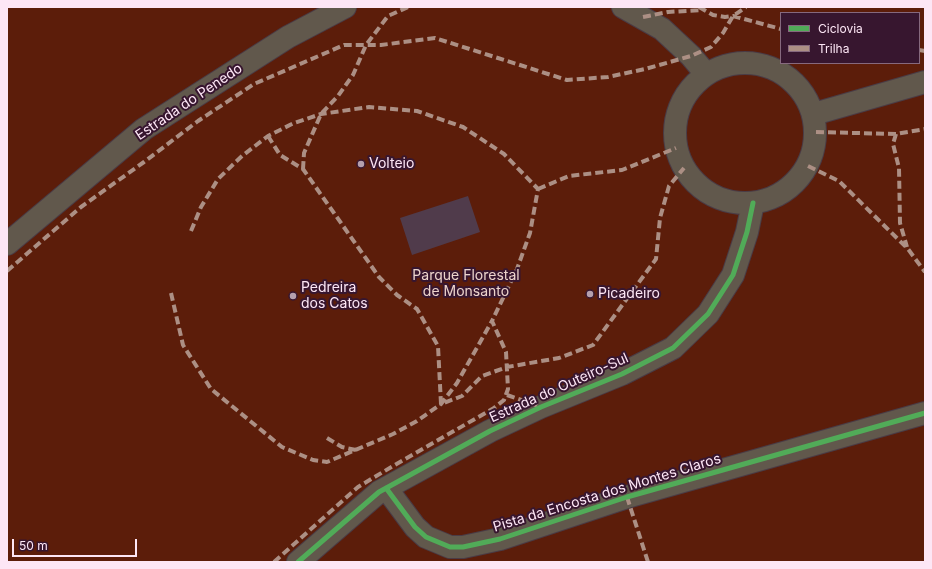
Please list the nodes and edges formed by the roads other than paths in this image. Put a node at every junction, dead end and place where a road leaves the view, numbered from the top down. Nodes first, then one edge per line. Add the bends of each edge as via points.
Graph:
1 (345, 7) edge
2 (622, 7) edge
3 (706, 74) junction
4 (925, 82) edge
5 (814, 114) junction
6 (753, 204) junction
7 (7, 244) edge
8 (925, 413) edge
9 (386, 488) junction
10 (298, 562) edge

1 - 7 street, Estrada do Penedo via 288,37 144,129
2 - 3 street via 662,29
3 - 5 street via 726,65 748,62 770,67 789,78 804,94
3 - 6 street via 683,99 674,131 676,148 684,168 696,184 713,196 733,203
4 - 5 street
5 - 6 street via 814,150 808,166 785,192
6 - 9 street, Estrada do Outeiro-Sul via 733,275 708,314 673,348 622,374 490,431
8 - 9 street, Pista da Encosta dos Montes Claros via 634,495 500,539 463,547 450,547 426,537
9 - 10 street, Estrada do Outeiro-Sul

